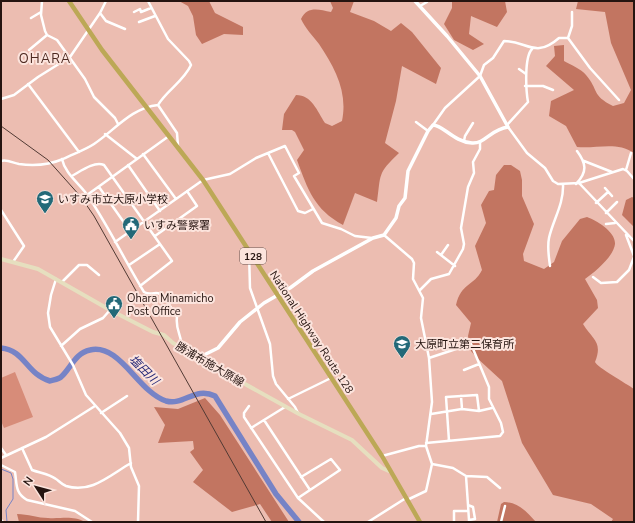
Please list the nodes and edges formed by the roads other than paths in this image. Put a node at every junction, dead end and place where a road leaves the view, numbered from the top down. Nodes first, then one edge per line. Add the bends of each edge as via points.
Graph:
1 (42, 1) edge
2 (69, 1) edge
3 (106, 1) edge
4 (148, 1) edge
5 (415, 1) edge
6 (426, 1) edge
7 (420, 6) junction
8 (151, 8) junction
9 (41, 11) junction
10 (134, 12) dead end
11 (572, 12) dead end
12 (100, 13) junction
13 (155, 16) junction
14 (31, 18) dead end
15 (139, 22) dead end
16 (125, 29) dead end
17 (88, 31) junction
18 (47, 35) junction
19 (568, 38) junction
20 (532, 49) junction
21 (29, 50) dead end
22 (70, 57) junction
23 (519, 69) dead end
24 (526, 74) junction
25 (480, 76) junction
26 (28, 84) junction
27 (525, 86) junction
28 (553, 90) dead end
29 (1, 99) edge
30 (619, 100) dead end
31 (158, 105) junction
32 (146, 106) junction
33 (416, 122) dead end
34 (473, 123) dead end
35 (118, 124) junction
36 (433, 125) junction
37 (507, 126) junction
38 (428, 131) junction
39 (104, 134) junction
40 (169, 135) junction
41 (464, 142) junction
42 (480, 142) junction
43 (178, 147) junction
44 (577, 151) dead end
45 (79, 152) junction
46 (268, 153) junction
47 (631, 153) dead end
48 (144, 154) junction
49 (137, 159) junction
50 (62, 160) junction
51 (1, 161) edge
52 (584, 161) junction
53 (128, 165) junction
54 (626, 170) junction
55 (613, 173) junction
56 (72, 176) junction
57 (113, 176) junction
58 (634, 179) edge
59 (203, 180) junction
60 (563, 184) junction
61 (577, 184) junction
62 (99, 187) junction
63 (605, 188) dead end
64 (187, 191) junction
65 (608, 192) junction
66 (88, 195) junction
67 (612, 196) dead end
68 (176, 199) junction
69 (617, 202) dead end
70 (596, 203) junction
71 (313, 209) junction
72 (1, 210) edge
73 (160, 210) junction
74 (606, 213) junction
75 (144, 221) junction
76 (615, 223) junction
77 (606, 224) dead end
78 (130, 231) junction
79 (626, 234) junction
80 (384, 235) junction
81 (154, 236) junction
82 (373, 238) junction
83 (634, 241) edge
84 (115, 242) junction
85 (160, 244) junction
86 (448, 246) dead end
87 (249, 250) junction
88 (437, 252) dead end
89 (441, 255) junction
90 (634, 256) edge
91 (1, 258) edge
92 (634, 261) edge
93 (13, 262) junction
94 (129, 265) junction
95 (455, 266) junction
96 (550, 266) dead end
97 (99, 275) dead end
98 (593, 277) dead end
99 (56, 279) junction
100 (62, 283) junction
101 (140, 286) junction
102 (420, 290) junction
103 (278, 294) junction
104 (110, 310) junction
105 (256, 310) junction
106 (61, 346) junction
107 (181, 348) junction
108 (198, 358) junction
109 (429, 358) junction
110 (479, 364) junction
111 (464, 370) dead end
112 (331, 378) junction
113 (127, 396) dead end
114 (461, 396) junction
115 (288, 399) junction
116 (94, 406) junction
117 (249, 406) dead end
118 (285, 407) junction
119 (492, 408) junction
120 (462, 409) junction
121 (447, 411) junction
122 (479, 411) junction
123 (101, 413) junction
124 (299, 414) junction
125 (431, 414) junction
126 (264, 420) junction
127 (252, 428) junction
128 (449, 441) junction
129 (426, 445) junction
130 (1, 448) edge
131 (22, 448) junction
132 (6, 455) junction
133 (382, 456) junction
134 (1, 458) edge
135 (131, 463) junction
136 (432, 464) junction
137 (1, 465) edge
138 (391, 472) junction
139 (466, 476) junction
140 (301, 477) junction
141 (500, 488) dead end
142 (310, 490) junction
143 (298, 498) junction
144 (406, 499) junction
145 (468, 505) junction
146 (505, 506) dead end
147 (467, 511) junction
148 (1, 520) edge
149 (469, 521) edge
150 (3, 522) edge
151 (92, 522) edge
152 (138, 522) edge
153 (324, 522) edge
154 (368, 522) edge
155 (420, 522) edge
156 (454, 522) edge
157 (501, 522) edge

1 - 9 street
2 - 17 highway, National Highway Route 128 / 128
3 - 12 street
4 - 8 street
5 - 7 street
6 - 7 street via 428,2
7 - 25 street
8 - 10 street
8 - 13 street
9 - 14 street
9 - 18 street
11 - 19 street via 572,26
12 - 16 street via 106,21
12 - 17 street
13 - 15 street
13 - 31 street via 168,39 191,65
17 - 22 street
17 - 32 highway, National Highway Route 128 / 128
18 - 21 street
18 - 22 street via 57,40
19 - 20 street via 559,38 551,44
19 - 30 street
20 - 24 street
20 - 25 street via 504,41 493,58 484,65
22 - 26 street
22 - 35 street via 94,97
23 - 24 street
24 - 27 street
25 - 36 street via 445,108
25 - 37 street
26 - 29 street via 14,95
26 - 45 street
27 - 28 street via 544,86
27 - 37 street via 528,102
31 - 32 street
31 - 43 street via 177,133
32 - 35 street
32 - 40 highway, National Highway Route 128 / 128
33 - 38 street
34 - 41 street via 464,136
35 - 39 street
36 - 38 street
36 - 41 street
37 - 42 street via 496,130
37 - 60 street via 527,153 545,168 553,181
38 - 80 street via 408,171 405,198 399,206 396,218
39 - 45 street via 93,145
39 - 49 street
40 - 43 highway, National Highway Route 128 / 128
40 - 48 street
41 - 42 street
42 - 95 street via 480,149 474,162 474,173 468,187 461,228 464,244
43 - 59 highway, National Highway Route 128 / 128
44 - 52 street
45 - 50 street
46 - 59 street via 230,174
46 - 71 street via 298,211 305,213
46 - 71 street via 285,146 299,173 294,176
47 - 54 street
48 - 49 street
48 - 68 street
49 - 53 street
50 - 51 street via 30,166
50 - 56 street via 63,166
52 - 55 street
52 - 61 street via 582,176
53 - 57 street
53 - 73 street
54 - 55 street
54 - 58 street
55 - 61 street
56 - 57 street via 87,167 99,164 104,165
56 - 66 street
57 - 62 street
57 - 75 street
59 - 64 street
59 - 87 highway, National Highway Route 128 / 128
60 - 61 street
60 - 96 street via 561,204 549,238
61 - 70 street
62 - 66 street
62 - 78 street
63 - 65 street
64 - 68 street
64 - 81 street via 197,206
65 - 67 street
65 - 70 street
66 - 84 street
68 - 73 street
69 - 74 street
70 - 74 street
71 - 82 street via 322,223 328,226 355,236
72 - 93 street via 24,246
73 - 75 street
74 - 76 street
75 - 78 street
75 - 81 street
76 - 77 street
76 - 79 street
78 - 84 street
79 - 83 street
79 - 90 street
80 - 82 street
80 - 102 street via 412,258 413,279
81 - 85 street
82 - 103 street via 313,271
84 - 94 street
85 - 94 street
85 - 101 street via 172,261
86 - 89 street
87 - 103 highway, National Highway Route 128 / 128
87 - 105 street via 250,288
88 - 89 street
89 - 95 street
90 - 92 street
91 - 93 main road, 勝浦布施大原線
92 - 98 street via 617,282 601,283
93 - 99 main road, 勝浦布施大原線 via 38,269
94 - 101 street
95 - 102 street via 449,274 431,279
97 - 100 street via 87,265 79,265
99 - 100 main road, 勝浦布施大原線
99 - 106 street via 48,313 50,327
100 - 104 main road, 勝浦布施大原線
101 - 107 street via 148,295 162,295 177,317 175,327 182,341
102 - 109 street via 423,298 421,318
103 - 105 street
103 - 112 highway, National Highway Route 128 / 128
104 - 106 street via 103,318 80,329
104 - 107 main road, 勝浦布施大原線 via 152,332 164,335
105 - 108 street via 240,322 218,348
105 - 115 street via 270,344 276,384
106 - 116 street via 73,365 84,392
107 - 108 main road, 勝浦布施大原線
108 - 118 main road, 勝浦布施大原線
109 - 110 street via 471,344
109 - 125 street
110 - 111 street
110 - 119 street via 489,387
112 - 115 street
112 - 133 highway, National Highway Route 128 / 128
113 - 123 street
114 - 120 street
114 - 121 street via 446,397
114 - 122 street via 477,395
115 - 124 street
116 - 123 street
116 - 131 street via 46,437
117 - 127 street via 244,417
118 - 124 main road, 勝浦布施大原線
118 - 126 street
119 - 122 street
119 - 128 street via 503,428 500,436
120 - 121 street
120 - 122 street
121 - 125 street
121 - 128 street
123 - 135 street via 125,440
124 - 138 main road, 勝浦布施大原線 via 352,440 382,468
125 - 129 street
126 - 127 street
126 - 140 street
127 - 143 street
128 - 129 street
129 - 133 street
129 - 136 street
130 - 132 street
131 - 132 street
131 - 135 street via 32,470 56,479 65,486 80,489 100,484
132 - 134 street
133 - 138 highway, National Highway Route 128 / 128
135 - 152 street via 139,486
136 - 139 street via 453,468
136 - 144 street via 426,491
137 - 151 street via 14,472 16,489 20,496 74,511
138 - 144 highway, National Highway Route 128 / 128
139 - 141 street via 487,477
139 - 145 street
140 - 142 street
140 - 142 street via 331,459 340,470
142 - 143 street
143 - 153 street
144 - 154 street
144 - 155 highway, National Highway Route 128 / 128
145 - 147 street
145 - 149 street via 473,507 475,519
146 - 157 street
147 - 149 street
147 - 156 street via 454,512
148 - 150 street

